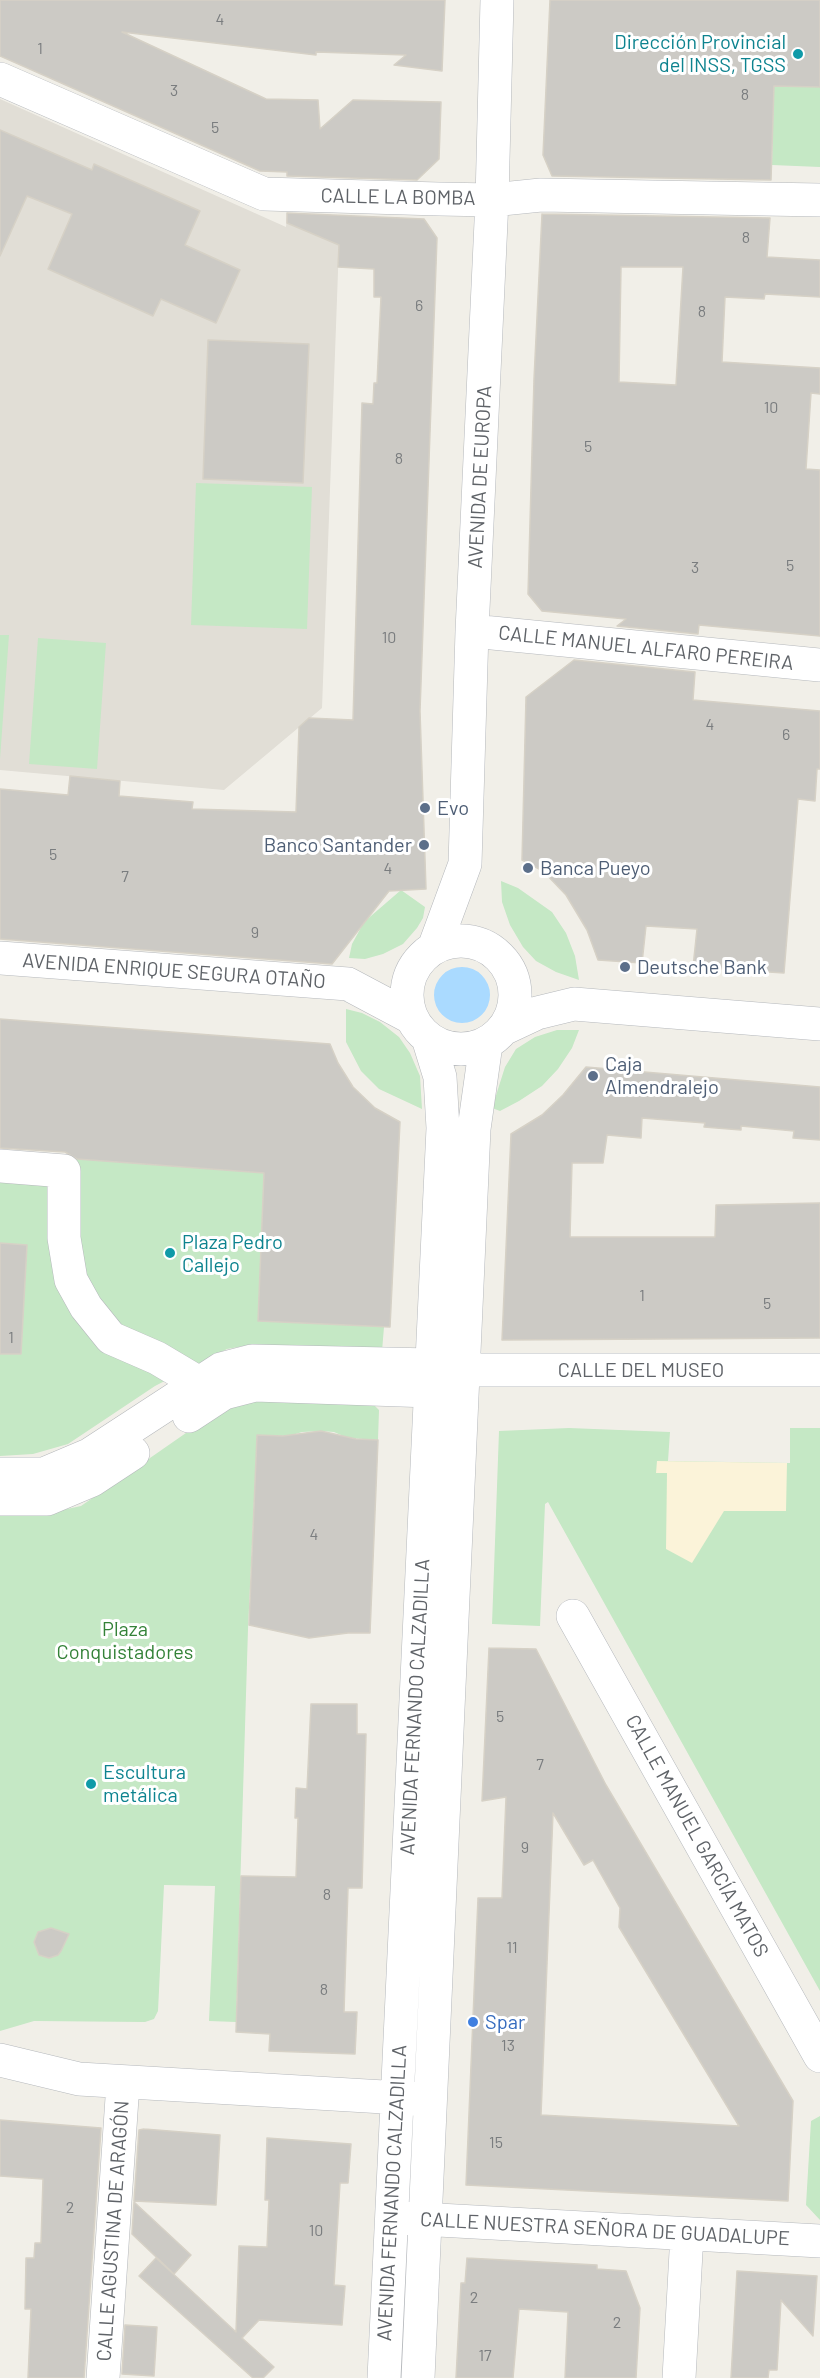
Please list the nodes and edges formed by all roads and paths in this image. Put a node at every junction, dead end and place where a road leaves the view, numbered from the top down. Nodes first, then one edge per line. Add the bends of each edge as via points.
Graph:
1 (497, 0) edge
2 (0, 79) edge
3 (492, 200) junction
4 (820, 200) edge
5 (472, 631) junction
6 (820, 665) edge
7 (465, 864) junction
8 (434, 948) junction
9 (488, 948) junction
10 (0, 958) edge
11 (820, 1024) edge
12 (420, 1028) junction
13 (496, 1036) junction
14 (0, 1166) edge
15 (463, 1370) junction
16 (820, 1370) edge
17 (431, 1378) junction
18 (199, 1383) junction
19 (0, 1474) edge
20 (0, 1499) edge
21 (573, 1616) dead end
22 (820, 2056) edge
23 (0, 2060) edge
24 (123, 2083) junction
25 (397, 2099) junction
26 (430, 2100) junction
27 (391, 2217) junction
28 (425, 2219) junction
29 (687, 2234) junction
30 (820, 2241) edge
31 (103, 2378) edge
32 (384, 2378) edge
33 (418, 2378) edge
34 (679, 2378) edge

1 - 3 street, AVENIDA DE EUROPA
2 - 3 street, CALLE LA BOMBA via 264,194
3 - 4 street, CALLE LA BOMBA via 541,195
3 - 5 street, AVENIDA DE EUROPA
5 - 6 street, CALLE MANUEL ALFARO PEREIRA
5 - 7 street, AVENIDA DE EUROPA
7 - 8 street, AVENIDA DE EUROPA
7 - 9 street via 470,910
8 - 9 street via 459,941
8 - 12 street via 409,979 407,1005
9 - 13 street via 506,964 515,983 515,1005
10 - 12 street, AVENIDA ENRIQUE SEGURA OTAÑO via 348,984
11 - 13 street via 574,1004 537,1012
12 - 13 street via 442,1046 457,1050 472,1049
12 - 17 street, AVENIDA FERNANDO CALZADILLA via 440,1077 443,1128
13 - 15 street, AVENIDA FERNANDO CALZADILLA via 474,1129
14 - 18 street via 64,1171 64,1238 71,1280 87,1307 111,1338 157,1358
15 - 16 street, CALLE DEL MUSEO
15 - 26 street, AVENIDA FERNANDO CALZADILLA
17 - 18 street via 252,1361 221,1369
17 - 20 street via 255,1385 224,1394 92,1479 47,1499
17 - 25 street, AVENIDA FERNANDO CALZADILLA
18 - 19 street via 89,1455 44,1474
21 - 22 street, CALLE MANUEL GARCÍA MATOS
23 - 24 street via 79,2079
24 - 25 street
24 - 31 street, CALLE AGUSTINA DE ARAGÓN
25 - 26 street
25 - 27 street, AVENIDA FERNANDO CALZADILLA
26 - 28 street, AVENIDA FERNANDO CALZADILLA
27 - 28 street, CALLE NUESTRA SEÑORA DE GUADALUPE
27 - 32 street, AVENIDA FERNANDO CALZADILLA
28 - 29 street, CALLE NUESTRA SEÑORA DE GUADALUPE
28 - 33 street, AVENIDA FERNANDO CALZADILLA
29 - 30 street, CALLE NUESTRA SEÑORA DE GUADALUPE
29 - 34 street

